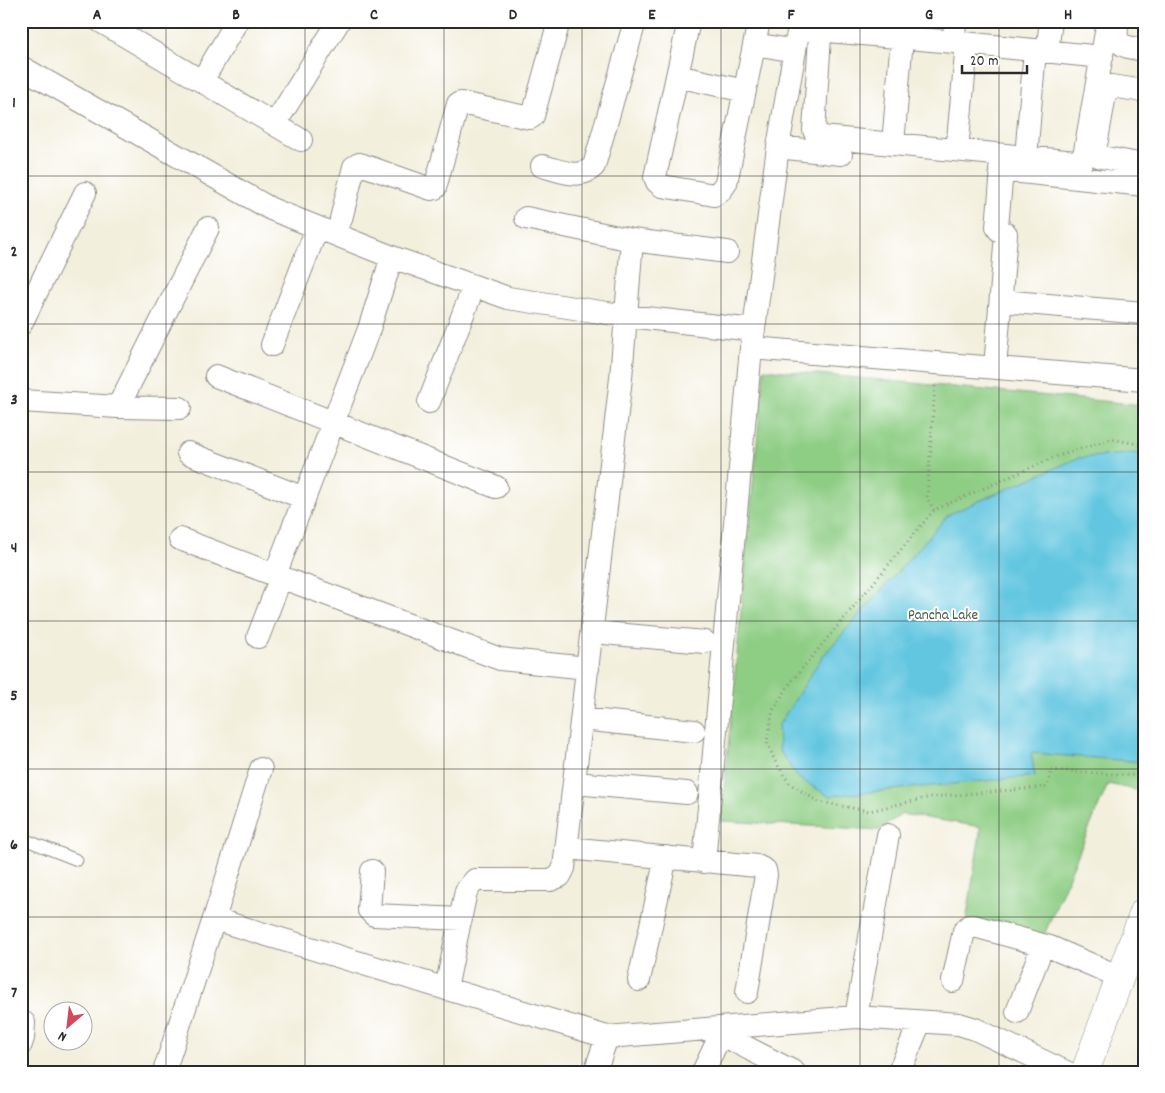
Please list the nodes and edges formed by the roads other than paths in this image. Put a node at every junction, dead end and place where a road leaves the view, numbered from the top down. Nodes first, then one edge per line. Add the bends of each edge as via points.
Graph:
1 (100, 21) edge
2 (237, 21) edge
3 (339, 21) edge
4 (559, 21) edge
5 (635, 21) edge
6 (689, 21) edge
7 (759, 21) edge
8 (1051, 21) edge
9 (1108, 21) edge
10 (1118, 21) edge
11 (133, 30) edge
12 (807, 31) edge
13 (896, 32) edge
14 (959, 36) edge
15 (755, 44) junction
16 (1144, 50) edge
17 (1041, 51) junction
18 (1102, 57) junction
19 (21, 67) edge
20 (677, 76) junction
21 (202, 81) junction
22 (745, 91) junction
23 (1144, 91) edge
24 (275, 124) junction
25 (301, 140) dead end
26 (893, 144) junction
27 (778, 147) junction
28 (957, 150) junction
29 (1026, 157) junction
30 (1144, 164) edge
31 (542, 166) dead end
32 (1002, 170) junction
33 (1144, 185) edge
34 (85, 193) dead end
35 (526, 218) dead end
36 (341, 220) dead end
37 (208, 228) dead end
38 (317, 228) junction
39 (632, 240) junction
40 (727, 252) dead end
41 (392, 257) junction
42 (474, 286) junction
43 (1001, 301) junction
44 (1144, 313) edge
45 (627, 316) junction
46 (21, 324) edge
47 (752, 339) junction
48 (272, 344) dead end
49 (996, 368) junction
50 (216, 376) dead end
51 (1144, 380) edge
52 (21, 401) edge
53 (428, 402) dead end
54 (118, 407) junction
55 (180, 408) dead end
56 (333, 422) junction
57 (188, 453) dead end
58 (496, 487) dead end
59 (304, 498) junction
60 (180, 539) dead end
61 (278, 576) junction
62 (592, 632) junction
63 (258, 637) dead end
64 (705, 642) dead end
65 (588, 668) junction
66 (582, 719) junction
67 (694, 731) dead end
68 (261, 769) dead end
69 (575, 783) junction
70 (687, 793) dead end
71 (888, 835) dead end
72 (21, 838) edge
73 (567, 848) junction
74 (666, 858) junction
75 (77, 860) dead end
76 (704, 862) junction
77 (372, 871) dead end
78 (1144, 912) edge
79 (214, 919) junction
80 (461, 919) junction
81 (1043, 945) junction
82 (1144, 964) edge
83 (1120, 976) junction
84 (639, 980) dead end
85 (953, 981) dead end
86 (446, 989) junction
87 (747, 992) dead end
88 (1017, 1012) dead end
89 (856, 1017) junction
90 (21, 1021) edge
91 (920, 1022) junction
92 (716, 1031) junction
93 (607, 1037) junction
94 (21, 1044) edge
95 (782, 1069) edge
96 (164, 1072) edge
97 (595, 1072) edge
98 (703, 1072) edge
99 (899, 1072) edge
100 (1066, 1072) edge
101 (1085, 1072) edge
102 (1102, 1072) edge

1 - 11 street
2 - 21 street
3 - 24 street
4 - 36 street via 533,116 530,118 461,102 435,188 356,165
5 - 31 street via 594,166 582,174
6 - 20 street
7 - 15 street
8 - 17 street
9 - 18 street
10 - 16 street via 1115,34 1120,44
11 - 21 street
12 - 13 street
12 - 15 street
12 - 26 street via 816,135
12 - 27 street
13 - 14 street
13 - 26 street
14 - 17 street
14 - 28 street
15 - 22 street
17 - 18 street
17 - 29 street
18 - 29 street via 1082,162
19 - 38 street via 271,209
20 - 22 street
20 - 22 street via 655,176 662,186 714,195 722,190
21 - 24 street
23 - 30 street via 1111,86 1106,89 1095,151 1101,157
24 - 25 street
26 - 28 street
27 - 32 street
27 - 47 street
28 - 29 street
32 - 33 street
32 - 43 street via 997,226 1006,234
34 - 46 street
35 - 39 street
37 - 54 street
38 - 41 street
38 - 48 street
39 - 40 street
39 - 45 street
41 - 42 street
41 - 56 street
42 - 45 street via 508,298
42 - 53 street
43 - 44 street
43 - 49 street
45 - 47 street
45 - 62 street
47 - 49 street
47 - 76 street
49 - 51 street
50 - 56 street
52 - 54 street
54 - 55 street
56 - 58 street
56 - 59 street
57 - 59 street
59 - 61 street
60 - 61 street
61 - 63 street
61 - 65 street via 500,659
62 - 64 street
62 - 65 street
65 - 66 street
66 - 67 street
66 - 69 street
68 - 79 street
69 - 70 street
69 - 73 street
71 - 89 street
72 - 75 lane
73 - 74 street
73 - 80 street via 560,876 550,880 475,880 466,891
74 - 76 street
74 - 84 street
76 - 87 street via 757,866 765,870
77 - 80 street via 369,910 374,915
78 - 83 street
79 - 86 street
79 - 96 street
80 - 86 street
81 - 83 street
81 - 85 street via 969,926 964,931
81 - 88 street
82 - 102 street
83 - 101 street
86 - 93 street
89 - 91 street
89 - 92 street
90 - 94 street via 24,1023
91 - 99 street
91 - 100 street via 960,1024 976,1029
92 - 93 street
92 - 95 street
92 - 98 street
93 - 97 street

